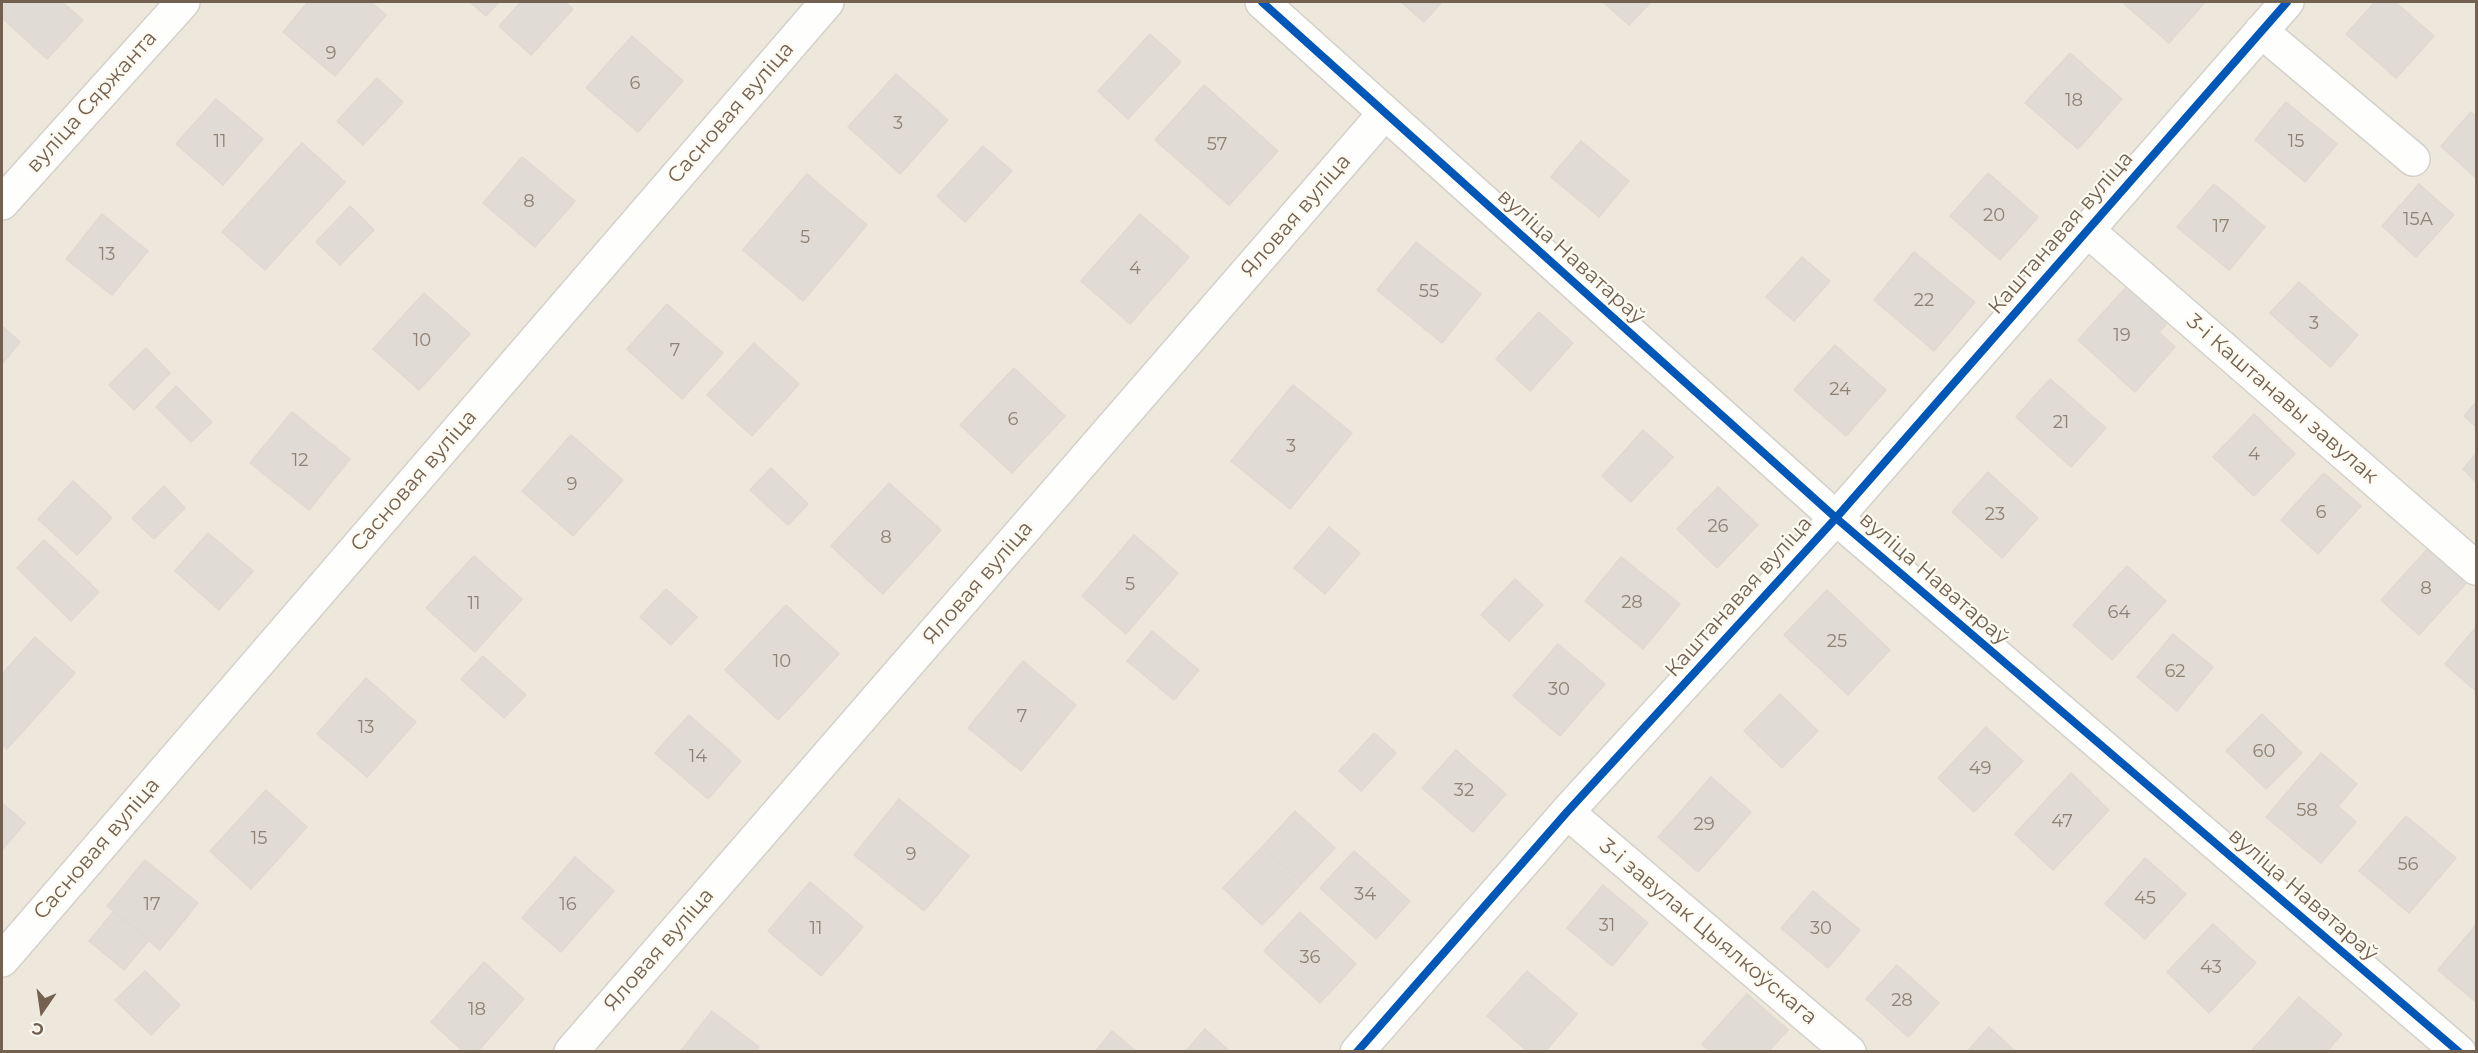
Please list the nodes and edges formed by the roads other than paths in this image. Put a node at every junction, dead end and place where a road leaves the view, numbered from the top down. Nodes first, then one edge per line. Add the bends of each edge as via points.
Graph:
1 (183, 2) edge
2 (827, 2) edge
3 (1262, 2) edge
4 (2287, 2) edge
5 (2261, 31) junction
6 (1384, 114) junction
7 (2413, 159) dead end
8 (2, 203) edge
9 (2087, 230) junction
10 (1836, 518) junction
11 (2476, 566) edge
12 (1567, 812) junction
13 (2, 960) edge
14 (571, 1052) edge
15 (1357, 1052) edge
16 (1849, 1052) edge
17 (2459, 1052) edge

1 - 8 street, вуліца Сяржанта
2 - 13 street, Сасновая вуліца
3 - 6 street, вуліца Наватараў
4 - 5 street, Каштанавая вуліца
5 - 7 street
5 - 9 street, Каштанавая вуліца
6 - 10 street, вуліца Наватараў
6 - 14 street, Яловая вуліца
9 - 10 street, Каштанавая вуліца
9 - 11 street, 3-і Каштанавы завулак
10 - 12 street, Каштанавая вуліца
10 - 17 street, вуліца Наватараў
12 - 15 street, Каштанавая вуліца
12 - 16 street, 3-і завулак Цыялкоўскага

